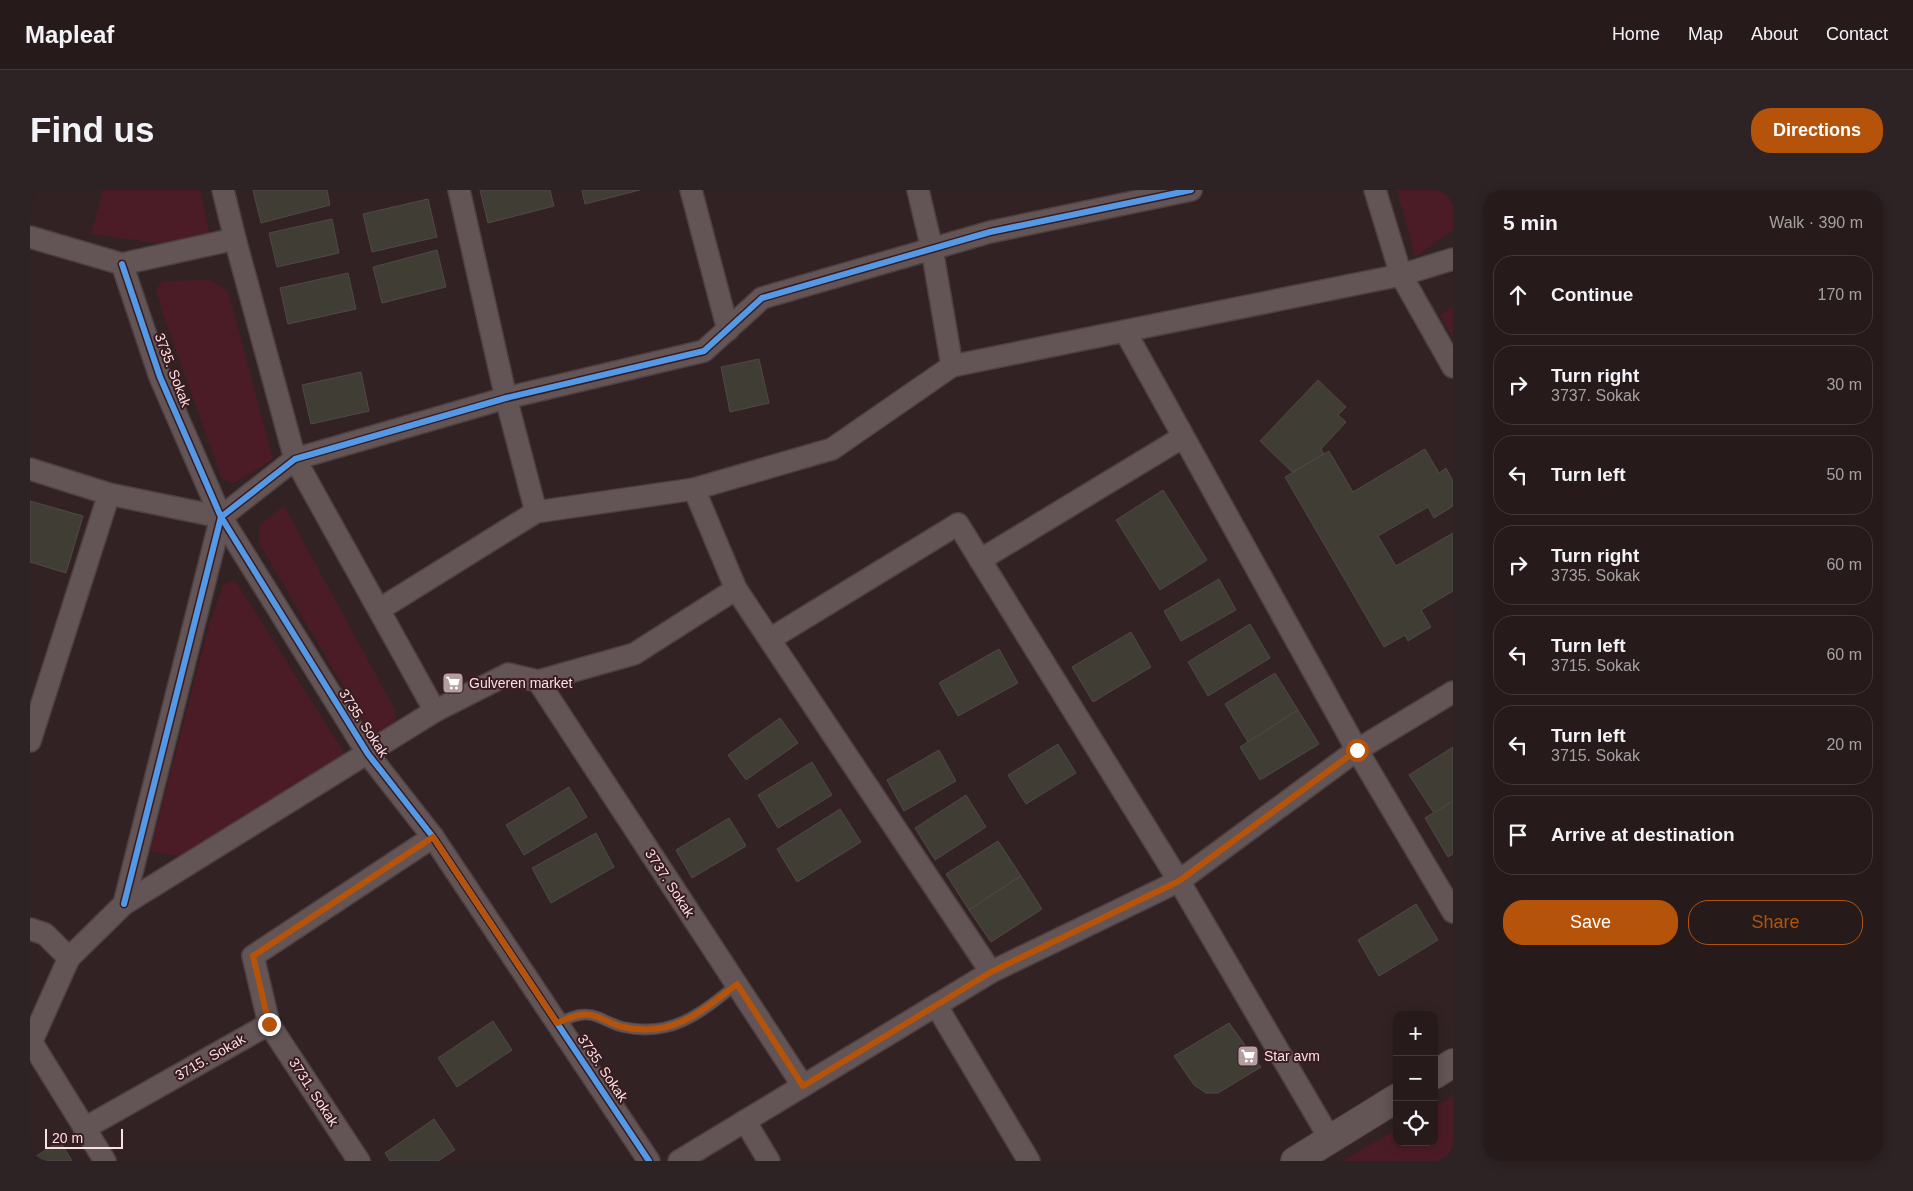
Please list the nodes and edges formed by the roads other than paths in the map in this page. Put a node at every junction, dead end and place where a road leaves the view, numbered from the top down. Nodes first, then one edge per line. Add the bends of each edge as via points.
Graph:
1 (223, 190) edge
2 (459, 190) edge
3 (691, 190) edge
4 (918, 190) edge
5 (1191, 190) edge
6 (1375, 190) edge
7 (1148, 194) edge
8 (30, 238) edge
9 (235, 239) junction
10 (932, 249) junction
11 (1453, 259) edge
12 (122, 264) junction
13 (1401, 275) junction
14 (728, 330) junction
15 (1125, 331) junction
16 (952, 366) junction
17 (1453, 367) edge
18 (506, 398) junction
19 (1183, 437) junction
20 (295, 459) junction
21 (30, 469) edge
22 (694, 488) junction
23 (109, 494) junction
24 (536, 512) junction
25 (221, 516) junction
26 (980, 560) junction
27 (736, 589) junction
28 (380, 610) junction
29 (770, 639) junction
30 (538, 681) junction
31 (1453, 692) edge
32 (36, 702) edge
33 (436, 711) junction
34 (30, 740) edge
35 (1357, 750) junction
36 (368, 754) junction
37 (433, 837) junction
38 (1179, 881) junction
39 (124, 904) junction
40 (1453, 912) edge
41 (30, 929) edge
42 (69, 958) junction
43 (991, 972) junction
44 (737, 984) junction
45 (936, 1005) junction
46 (557, 1023) junction
47 (269, 1024) junction
48 (31, 1044) edge
49 (1453, 1063) edge
50 (1438, 1072) edge
51 (803, 1086) junction
52 (1393, 1100) edge
53 (745, 1121) junction
54 (85, 1128) junction
55 (1330, 1139) junction
56 (105, 1161) edge
57 (359, 1161) edge
58 (650, 1161) edge
59 (679, 1161) edge
60 (769, 1161) edge
61 (1029, 1161) edge
62 (1295, 1161) edge

1 - 9 street
2 - 18 street
3 - 14 street
4 - 10 street
5 - 7 street
6 - 13 street
7 - 10 street
8 - 12 street
9 - 12 street
9 - 20 street
10 - 14 street via 762,298
10 - 16 street
11 - 13 street
12 - 25 street, 3735. Sokak via 160,377
13 - 15 street
13 - 17 street
14 - 18 street via 704,351
15 - 16 street
15 - 19 street
16 - 22 street via 832,449
18 - 20 street
18 - 24 street
19 - 26 street
19 - 35 street
20 - 25 street
20 - 28 street
21 - 23 street
22 - 24 street
22 - 27 street
23 - 25 street
23 - 32 street
24 - 28 street
25 - 36 street, 3735. Sokak
25 - 39 street
26 - 29 street via 958,524
26 - 38 street
27 - 29 street
27 - 30 street via 634,654
28 - 33 street
29 - 43 street
30 - 33 street via 508,674
30 - 44 street, 3737. Sokak
31 - 35 street
32 - 34 street
33 - 36 street
35 - 38 street
35 - 40 street
36 - 37 street, 3735. Sokak
36 - 39 street
37 - 46 street, 3735. Sokak
37 - 47 street via 253,956
38 - 43 street
38 - 55 street
39 - 42 street
41 - 42 street via 45,934
42 - 48 street
43 - 45 street
44 - 46 lane via 698,1015 670,1027 639,1030 584,1014
44 - 51 street, 3737. Sokak
45 - 51 street
45 - 61 street
46 - 58 street, 3735. Sokak
47 - 54 street, 3715. Sokak
47 - 57 street, 3731. Sokak
48 - 54 street
49 - 50 street
51 - 53 street
52 - 55 street
53 - 59 street
53 - 60 street
54 - 56 street
55 - 62 street

